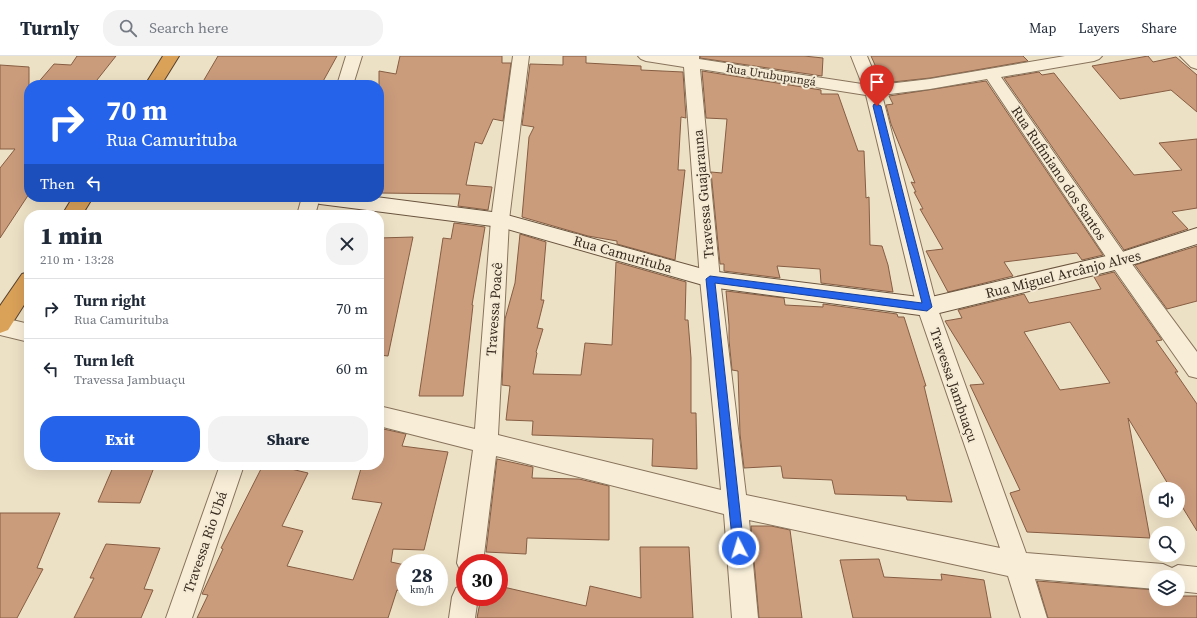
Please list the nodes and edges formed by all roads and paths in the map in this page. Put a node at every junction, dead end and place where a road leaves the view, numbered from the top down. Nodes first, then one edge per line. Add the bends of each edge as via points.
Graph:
1 (171, 56) edge
2 (354, 56) edge
3 (521, 56) edge
4 (646, 56) edge
5 (859, 56) edge
6 (1094, 56) edge
7 (1188, 56) edge
8 (692, 60) edge
9 (1197, 64) edge
10 (991, 74) junction
11 (156, 80) edge
12 (347, 80) edge
13 (873, 91) junction
14 (359, 202) edge
15 (500, 220) junction
16 (1197, 236) edge
17 (1118, 261) junction
18 (710, 279) junction
19 (24, 288) edge
20 (927, 307) junction
21 (0, 325) edge
22 (24, 331) edge
23 (1197, 369) edge
24 (384, 417) edge
25 (486, 443) junction
26 (230, 470) edge
27 (735, 505) junction
28 (471, 554) edge
29 (1018, 565) junction
30 (1149, 576) edge
31 (1185, 579) edge
32 (1197, 580) edge
33 (464, 606) edge
34 (179, 618) edge
35 (462, 618) edge
36 (745, 618) edge
37 (1034, 618) edge

1 - 11 highway
2 - 12 street
3 - 15 street, Travessa Poacê
4 - 8 street, Rua Urubupungá
5 - 13 street, Travessa Jambuaçu
6 - 10 street, Rua Urubupungá
7 - 9 street
8 - 13 street, Rua Urubupungá
8 - 18 street, Travessa Guajarauna
10 - 13 street, Rua Urubupungá
10 - 17 street, Rua Rufiniano dos Santos
13 - 20 street, Travessa Jambuaçu
14 - 15 street, Rua Camurituba
15 - 18 street, Rua Camurituba
15 - 25 street, Travessa Poacê
16 - 17 street, Rua Miguel Arcânjo Alves
17 - 20 street, Rua Miguel Arcânjo Alves
17 - 23 street, Rua Rufiniano dos Santos
18 - 20 street, Rua Camurituba
18 - 27 street, Travessa Guajarauna
19 - 21 highway
20 - 29 street, Travessa Jambuaçu
21 - 22 street
24 - 25 street
25 - 27 street
25 - 28 street, Travessa Poacê
26 - 34 street, Travessa Rio Ubá
27 - 29 street
27 - 36 street, Travessa Guajarauna
29 - 30 street
29 - 37 street, Travessa Jambuaçu
31 - 32 street
33 - 35 street

